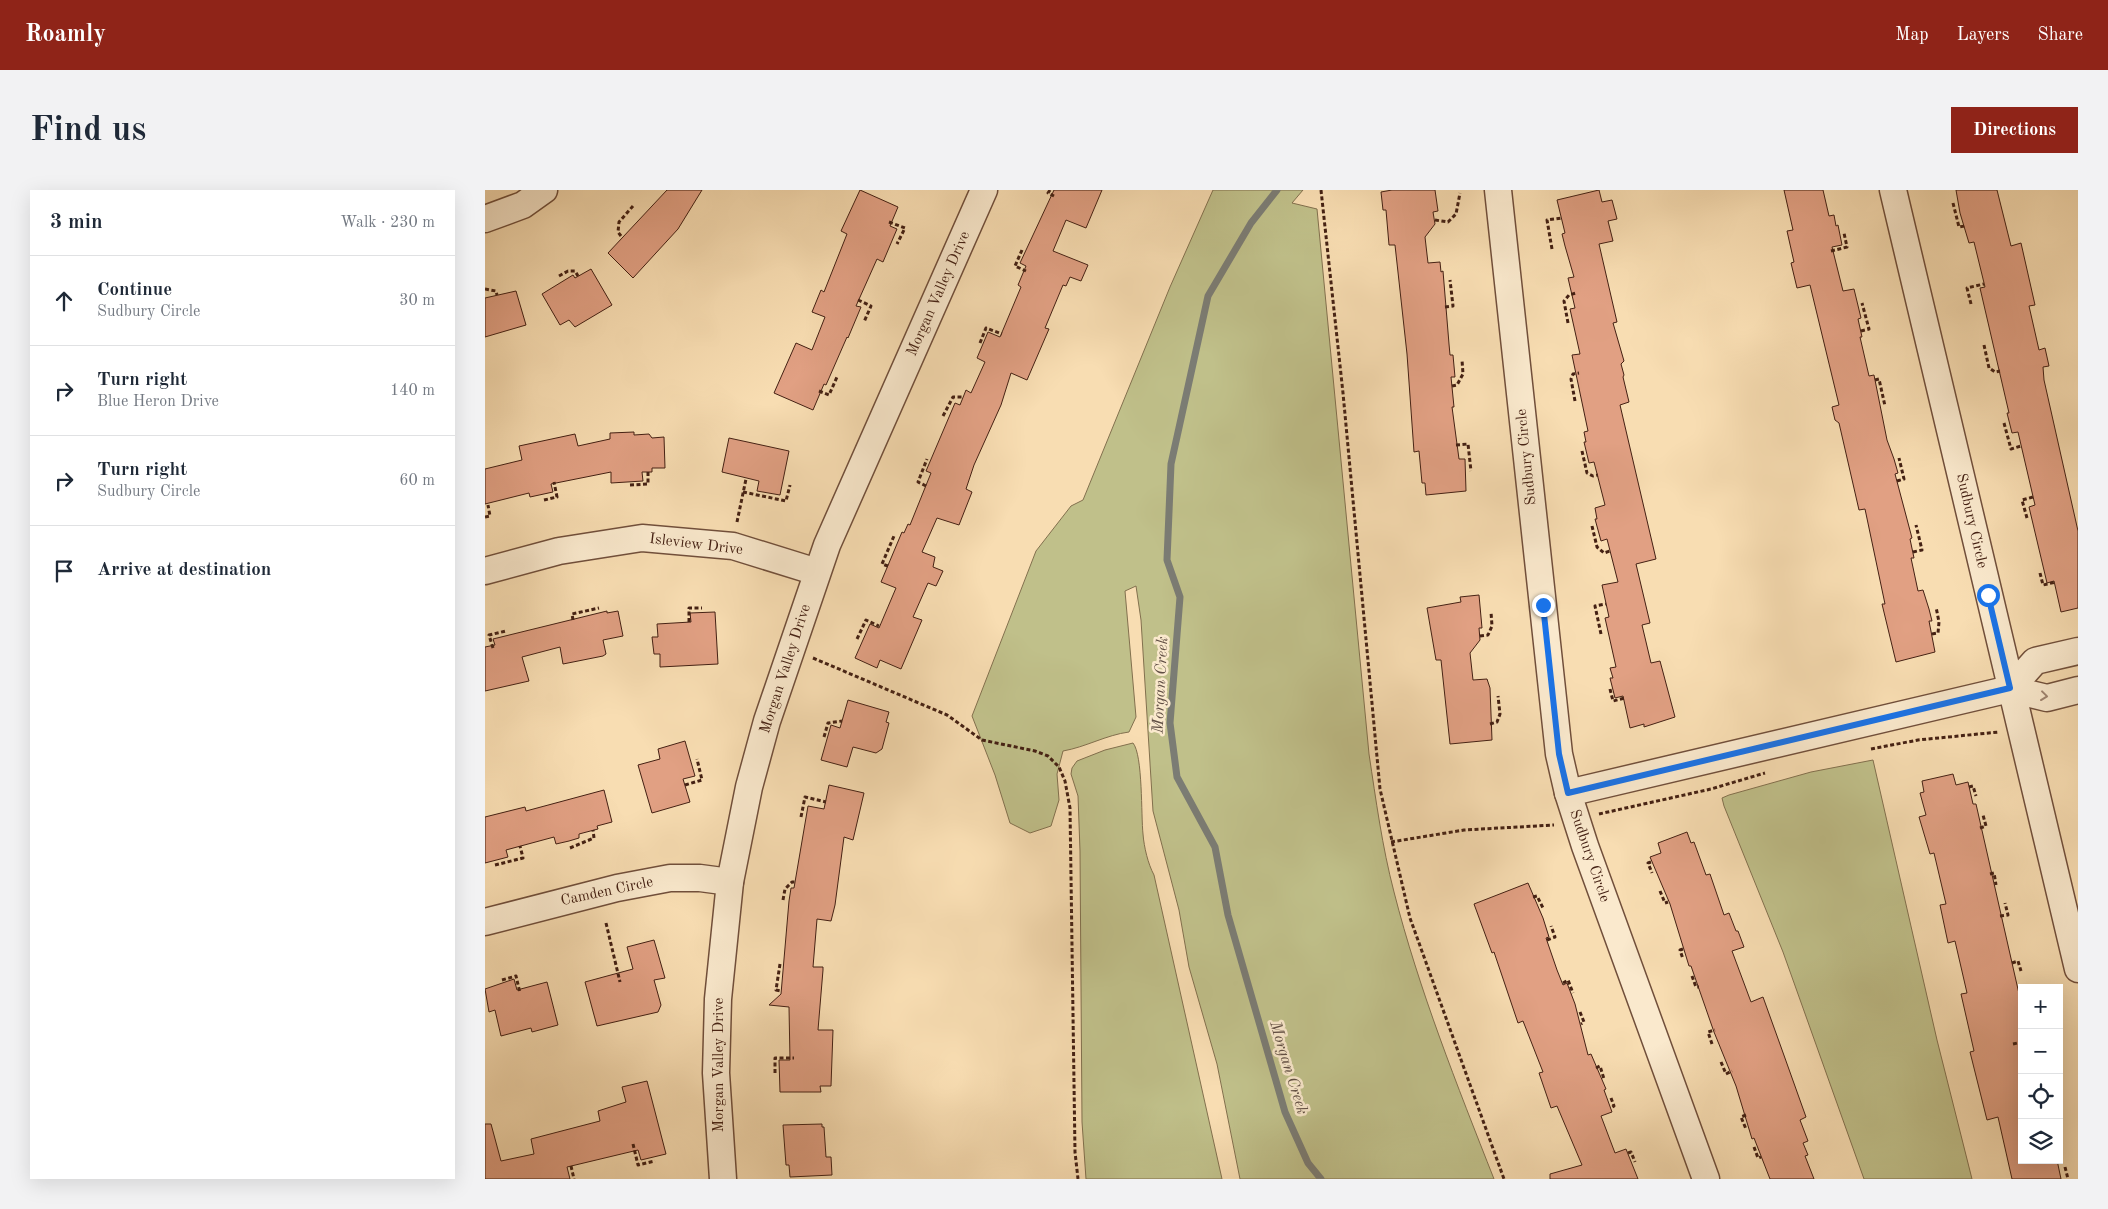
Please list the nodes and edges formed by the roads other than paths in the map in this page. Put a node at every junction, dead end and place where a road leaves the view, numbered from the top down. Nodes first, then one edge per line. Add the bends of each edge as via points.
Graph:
1 (544, 190) edge
2 (985, 190) edge
3 (1498, 190) edge
4 (1893, 190) edge
5 (485, 220) edge
6 (485, 571) edge
7 (817, 572) junction
8 (2078, 651) edge
9 (2010, 688) junction
10 (2078, 690) edge
11 (1568, 793) junction
12 (730, 882) junction
13 (485, 922) edge
14 (2078, 969) edge
15 (723, 1179) edge
16 (1705, 1179) edge

1 - 5 street via 523,205
2 - 7 street, Morgan Valley Drive
3 - 11 street, Sudbury Circle via 1558,746
4 - 9 street, Sudbury Circle
6 - 7 street, Isleview Drive via 559,551 642,538 733,546
7 - 12 street, Morgan Valley Drive via 767,721 749,787
8 - 9 street via 2035,661
9 -> 10 street via 2047,698
9 - 11 street
9 - 14 street, Sudbury Circle
11 - 16 street, Sudbury Circle
12 - 13 street, Camden Circle via 670,878 617,888
12 - 15 street, Morgan Valley Drive via 718,999 716,1073

